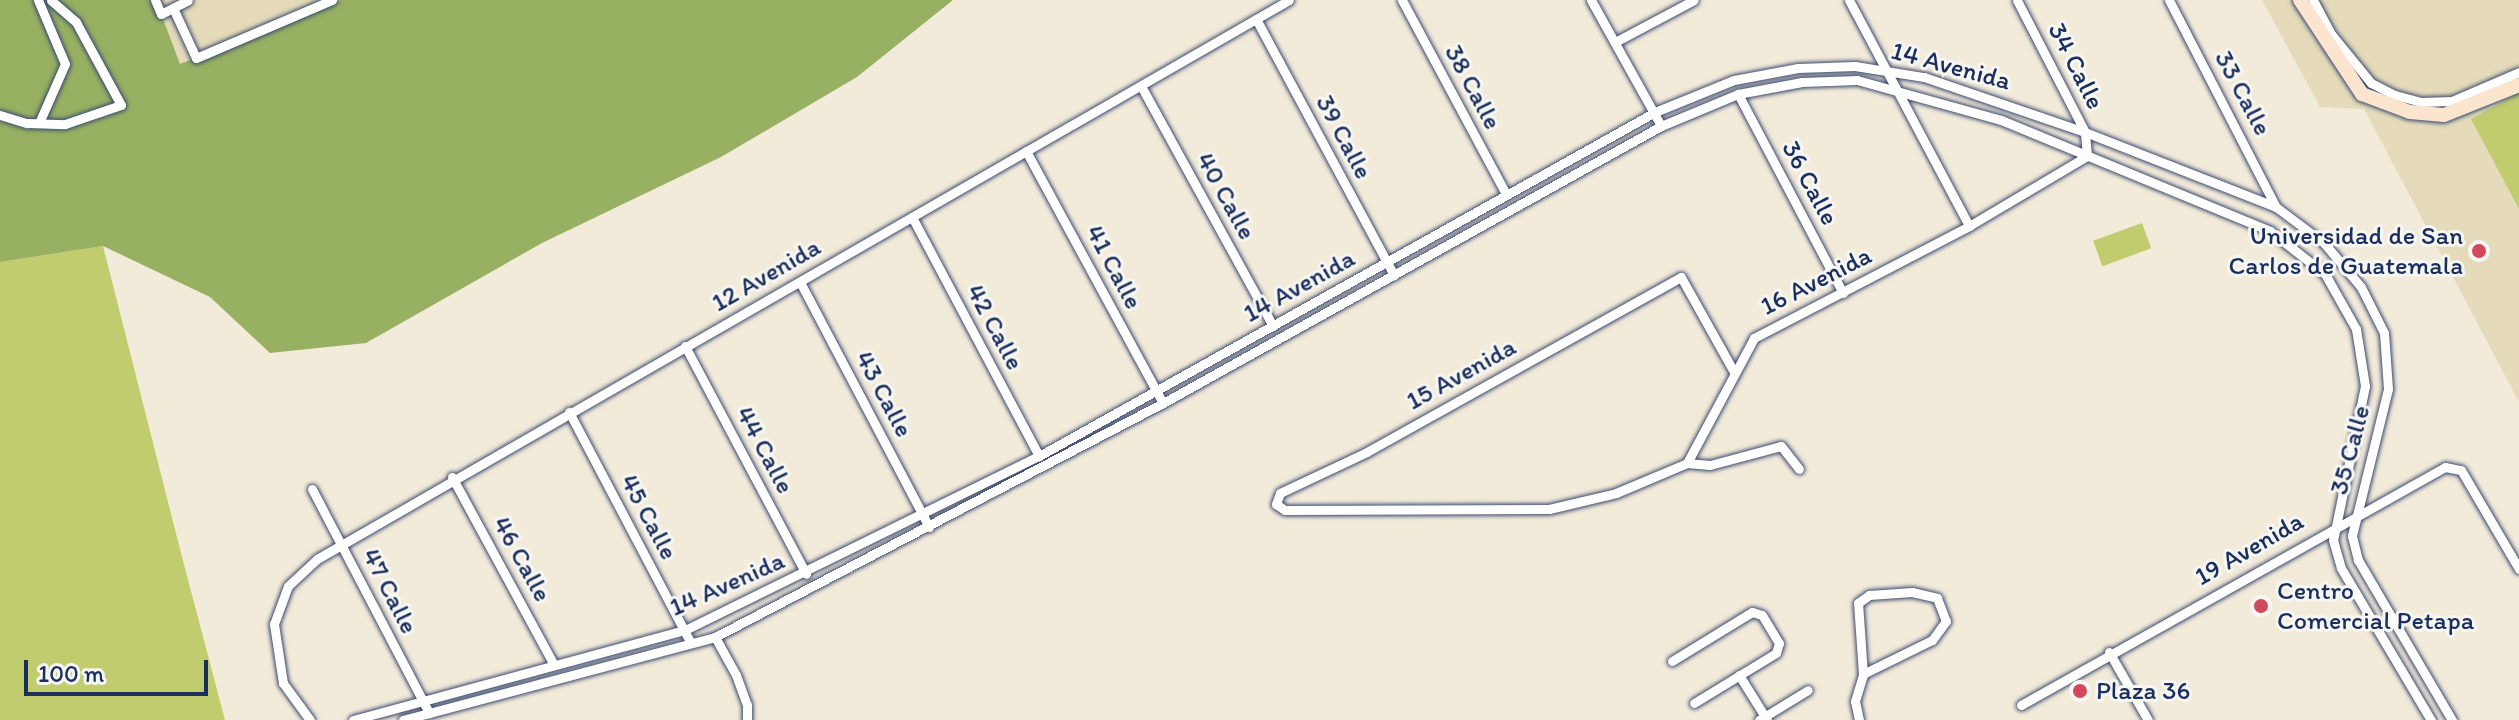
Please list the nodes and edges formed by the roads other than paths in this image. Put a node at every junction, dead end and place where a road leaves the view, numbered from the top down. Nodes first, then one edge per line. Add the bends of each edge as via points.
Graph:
1 (38, 0) edge
2 (51, 0) edge
3 (155, 0) edge
4 (188, 0) edge
5 (332, 0) edge
6 (1289, 0) edge
7 (1402, 0) edge
8 (1591, 0) edge
9 (1694, 0) edge
10 (1849, 0) edge
11 (2017, 0) edge
12 (2169, 0) edge
13 (2300, 0) edge
14 (2313, 0) edge
15 (173, 8) junction
16 (1256, 19) junction
17 (1615, 42) junction
18 (1886, 70) junction
19 (2519, 72) edge
20 (2519, 85) edge
21 (1141, 86) junction
22 (1897, 88) junction
23 (1738, 94) junction
24 (1655, 112) junction
25 (0, 115) edge
26 (39, 123) junction
27 (1661, 126) junction
28 (2085, 132) junction
29 (1026, 151) junction
30 (2087, 156) junction
31 (1506, 194) junction
32 (2276, 207) junction
33 (912, 217) junction
34 (1969, 226) junction
35 (2270, 231) joint
36 (1387, 262) junction
37 (1394, 275) junction
38 (800, 282) junction
39 (1843, 293) junction
40 (1273, 326) junction
41 (685, 346) junction
42 (1734, 372) junction
43 (1154, 389) junction
44 (1163, 403) junction
45 (569, 412) junction
46 (1039, 456) junction
47 (1687, 463) junction
48 (1799, 469) dead end
49 (452, 477) junction
50 (312, 489) dead end
51 (922, 513) junction
52 (2355, 514) junction
53 (2333, 526) junction
54 (929, 527) junction
55 (341, 544) junction
56 (2519, 569) edge
57 (806, 574) junction
58 (685, 630) junction
59 (715, 637) junction
60 (691, 643) junction
61 (2109, 652) junction
62 (1672, 661) dead end
63 (553, 663) junction
64 (1863, 674) junction
65 (1739, 675) junction
66 (1808, 690) dead end
67 (422, 699) junction
68 (1694, 703) dead end
69 (2021, 705) dead end
70 (429, 713) junction
71 (1763, 719) edge
72 (310, 720) edge
73 (353, 720) edge
74 (403, 720) edge
75 (747, 720) edge
76 (1859, 720) edge
77 (2148, 720) edge
78 (2431, 720) edge
79 (2452, 720) edge

1 - 26 street via 65,64
2 - 26 street via 76,22 121,105 65,124
3 - 15 street via 161,14
4 - 15 street
5 - 15 street via 196,58
6 - 16 street, 12 Avenida
7 - 31 street, 38 Calle
8 - 17 street
9 - 17 street
10 - 18 street
11 - 28 street, 34 Calle
12 - 32 street, 33 Calle
13 - 20 street via 2362,94 2410,112 2444,115
14 - 19 street via 2332,35 2371,83 2395,95 2421,102 2452,101
16 - 21 street, 12 Avenida
16 - 36 street, 39 Calle
17 - 24 street
18 - 22 street
18 - 24 street, 14 Avenida via 1798,68 1734,80
18 - 28 street, 14 Avenida
21 - 29 street, 12 Avenida
21 - 40 street, 40 Calle
22 - 23 street, 14 Avenida via 1857,80 1802,82
22 - 30 street, 14 Avenida via 2001,120
22 - 34 street
23 - 27 street, 14 Avenida
23 - 39 street, 36 Calle
24 - 27 street
24 - 31 street, 14 Avenida
25 - 26 street
27 - 37 street, 14 Avenida
28 - 30 street, 34 Calle
28 - 32 street, 14 Avenida
29 - 33 street, 12 Avenida
29 - 43 street, 41 Calle
30 - 34 street, 16 Avenida
30 - 35 street, 14 Avenida
31 - 36 street, 14 Avenida
32 - 52 street, 35 Calle via 2324,243 2361,287 2384,333 2388,389
33 - 38 street, 12 Avenida
33 - 46 street, 42 Calle
34 - 39 street, 16 Avenida
35 - 53 street, 35 Calle via 2325,274 2363,352 2365,386
36 - 37 street, 39 Calle
36 - 40 street, 14 Avenida
37 - 44 street, 14 Avenida
38 - 41 street, 12 Avenida
38 - 51 street, 43 Calle
39 - 42 street, 16 Avenida via 1754,338
40 - 43 street, 14 Avenida
41 - 45 street, 12 Avenida
41 - 57 street, 44 Calle
42 - 47 street, 16 Avenida
42 - 47 street, 15 Avenida via 1681,277 1367,452 1280,493 1276,504 1285,510 1549,509 1616,493
43 - 44 street, 41 Calle
43 - 46 street, 14 Avenida
44 - 54 street, 14 Avenida
45 - 49 street, 12 Avenida
45 - 58 street, 45 Calle
46 - 51 street, 14 Avenida
47 - 48 street via 1710,465 1781,446
49 - 55 street, 12 Avenida
49 - 63 street, 46 Calle
50 - 55 street, 47 Calle
51 - 54 street, 43 Calle
51 - 57 street, 14 Avenida
52 - 53 street, 19 Avenida
52 - 56 street, 19 Avenida via 2457,466
52 - 79 street, 35 Calle via 2352,536 2358,560
53 - 61 street, 19 Avenida
53 - 78 street, 35 Calle via 2341,568
54 - 59 street, 14 Avenida
55 - 67 street, 47 Calle
55 - 72 street, 12 Avenida via 301,571 279,604 274,624 283,683
57 - 58 street, 14 Avenida
58 - 60 street, 45 Calle
58 - 63 street, 14 Avenida
59 - 60 street, 14 Avenida
59 - 75 street via 744,695
60 - 70 street, 14 Avenida
61 - 69 street, 19 Avenida
61 - 77 street
62 - 65 street via 1758,611 1780,649
63 - 67 street, 14 Avenida
64 - 64 street via 1858,603 1869,595 1912,592 1937,598 1946,621 1941,631
64 - 76 street via 1855,701
65 - 68 street
65 - 71 street
66 - 71 street
67 - 70 street, 47 Calle
67 - 73 street, 14 Avenida
70 - 74 street, 14 Avenida

